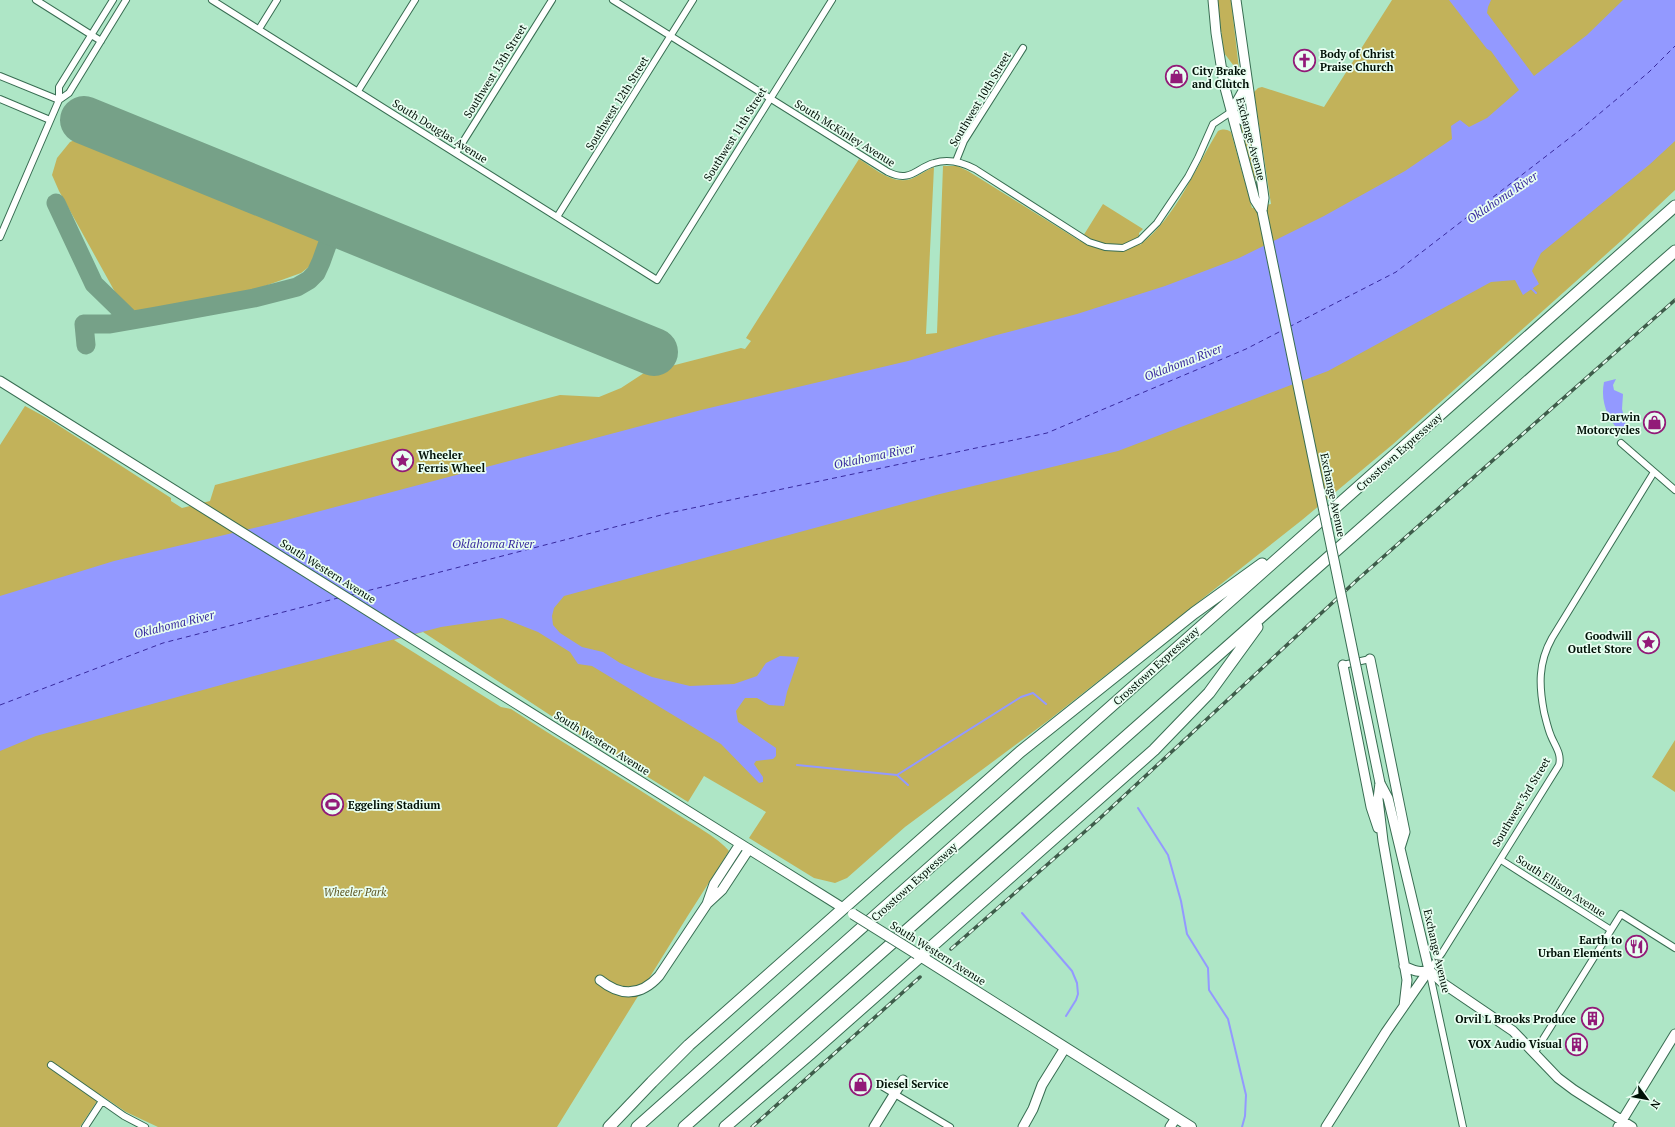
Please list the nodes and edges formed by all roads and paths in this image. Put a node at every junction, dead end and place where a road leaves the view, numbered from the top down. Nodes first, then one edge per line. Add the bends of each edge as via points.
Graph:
1 (36, 0) edge
2 (113, 0) edge
3 (126, 0) edge
4 (212, 0) edge
5 (277, 0) edge
6 (415, 0) edge
7 (552, 0) edge
8 (613, 0) edge
9 (693, 0) edge
10 (832, 0) edge
11 (1213, 0) edge
12 (1236, 0) edge
13 (259, 29) junction
14 (91, 35) junction
15 (670, 36) junction
16 (101, 41) junction
17 (1023, 48) dead end
18 (74, 62) junction
19 (85, 67) junction
20 (1221, 69) junction
21 (0, 76) edge
22 (1247, 84) junction
23 (358, 91) junction
24 (770, 98) junction
25 (0, 99) edge
26 (59, 100) junction
27 (1231, 112) junction
28 (50, 120) junction
29 (1254, 128) junction
30 (456, 153) junction
31 (956, 161) junction
32 (1675, 206) edge
33 (1262, 211) junction
34 (557, 217) junction
35 (0, 237) edge
36 (1675, 251) edge
37 (657, 280) joint
38 (0, 381) edge
39 (1621, 443) dead end
40 (1654, 472) junction
41 (1675, 490) edge
42 (1314, 527) junction
43 (1266, 614) junction
44 (1370, 658) joint
45 (1344, 665) joint
46 (1380, 784) junction
47 (1383, 841) junction
48 (740, 844) junction
49 (1400, 848) junction
50 (749, 849) junction
51 (1501, 860) junction
52 (707, 904) junction
53 (848, 911) junction
54 (1611, 930) junction
55 (1675, 948) edge
56 (918, 955) junction
57 (1404, 966) junction
58 (1429, 970) junction
59 (600, 980) dead end
60 (1404, 1006) junction
61 (1675, 1034) edge
62 (1066, 1048) junction
63 (1535, 1052) junction
64 (51, 1065) dead end
65 (903, 1080) dead end
66 (883, 1086) dead end
67 (895, 1093) junction
68 (102, 1101) junction
69 (1176, 1118) junction
70 (1620, 1124) edge
71 (85, 1127) edge
72 (144, 1127) edge
73 (609, 1127) edge
74 (637, 1127) edge
75 (684, 1127) edge
76 (725, 1127) edge
77 (874, 1127) edge
78 (950, 1127) edge
79 (1023, 1127) edge
80 (1170, 1127) edge
81 (1191, 1127) edge
82 (1326, 1127) edge
83 (1463, 1127) edge
84 (1632, 1127) edge

1 - 14 street
2 - 14 street
3 - 16 street
4 - 13 street, South Douglas Avenue
5 - 13 street
6 - 23 street
7 - 30 street, Southwest 13th Street
8 - 15 street, South McKinley Avenue
9 - 15 street, Southwest 12th Street
10 - 24 street, Southwest 11th Street
11 - 20 main road, Exchange Avenue
12 - 22 main road, Exchange Avenue
13 - 23 street, South Douglas Avenue
14 - 16 street
14 - 18 street
15 - 24 street, South McKinley Avenue
15 - 34 street, Southwest 12th Street
16 - 19 street
17 - 31 street, Southwest 10th Street via 964,141
18 - 19 street
18 - 26 street via 59,87
19 - 26 street via 69,93
20 - 22 main road
20 - 27 main road, Exchange Avenue
21 - 26 street
22 - 27 main road
22 - 29 main road, Exchange Avenue
23 - 30 street, South Douglas Avenue
24 - 31 street, South McKinley Avenue via 891,174 908,175 933,163
24 - 37 street, Southwest 11th Street
25 - 28 street
26 - 28 street
27 - 29 main road
27 - 31 street via 1213,124 1180,190 1148,233 1130,246 1119,248 1097,246 975,170
27 - 33 main road, Exchange Avenue via 1255,200
28 - 35 street
29 - 33 main road, Exchange Avenue via 1264,198
30 - 34 street, South Douglas Avenue
32 - 42 highway, Crosstown Expressway
33 - 46 main road, Exchange Avenue, bridge
34 - 37 street, South Douglas Avenue
36 - 43 highway
38 - 48 main road, South Western Avenue
39 - 40 street
40 - 41 street
40 - 51 street, Southwest 3rd Street via 1546,649 1540,671 1540,687 1548,728 1559,753 1559,765
42 - 53 highway via 1194,613 1063,716 1020,752
42 - 74 highway, Crosstown Expressway
43 - 56 highway via 1209,693 1159,745
43 - 75 highway via 1188,680
44 - 45 street
44 - 49 main road via 1405,832
45 - 47 main road via 1371,807
46 - 47 main road, Exchange Avenue via 1378,799
46 - 49 main road, Exchange Avenue via 1388,798
47 - 57 main road, Exchange Avenue
48 - 50 main road, South Western Avenue
48 - 52 main road via 714,884
49 - 58 main road, Exchange Avenue
50 - 52 main road via 722,890
50 - 53 main road, South Western Avenue
51 - 54 street, South Ellison Avenue
51 - 58 street, Southwest 3rd Street
52 - 59 main road via 654,982 639,990 625,992 610,988
53 - 56 main road, South Western Avenue, bridge
53 - 73 highway via 689,1045
54 - 55 street, South Ellison Avenue via 1621,914
54 - 63 street
56 - 62 main road, South Western Avenue
56 - 76 highway
57 - 58 main road via 1415,972
57 - 60 main road, Exchange Avenue via 1407,980
58 - 60 main road, Southwest 3rd Street
58 - 63 main road via 1444,984 1505,1025
58 - 83 street, Exchange Avenue
60 - 82 main road, Southwest 3rd Street
61 - 70 main road
62 - 69 main road, South Western Avenue
62 - 79 main road via 1042,1085
63 - 70 main road via 1567,1085
64 - 68 street
65 - 67 main road
66 - 67 street
67 - 77 main road
67 - 78 street
68 - 71 street
68 - 72 street
69 - 80 main road
69 - 81 main road, South Western Avenue
70 - 84 main road

